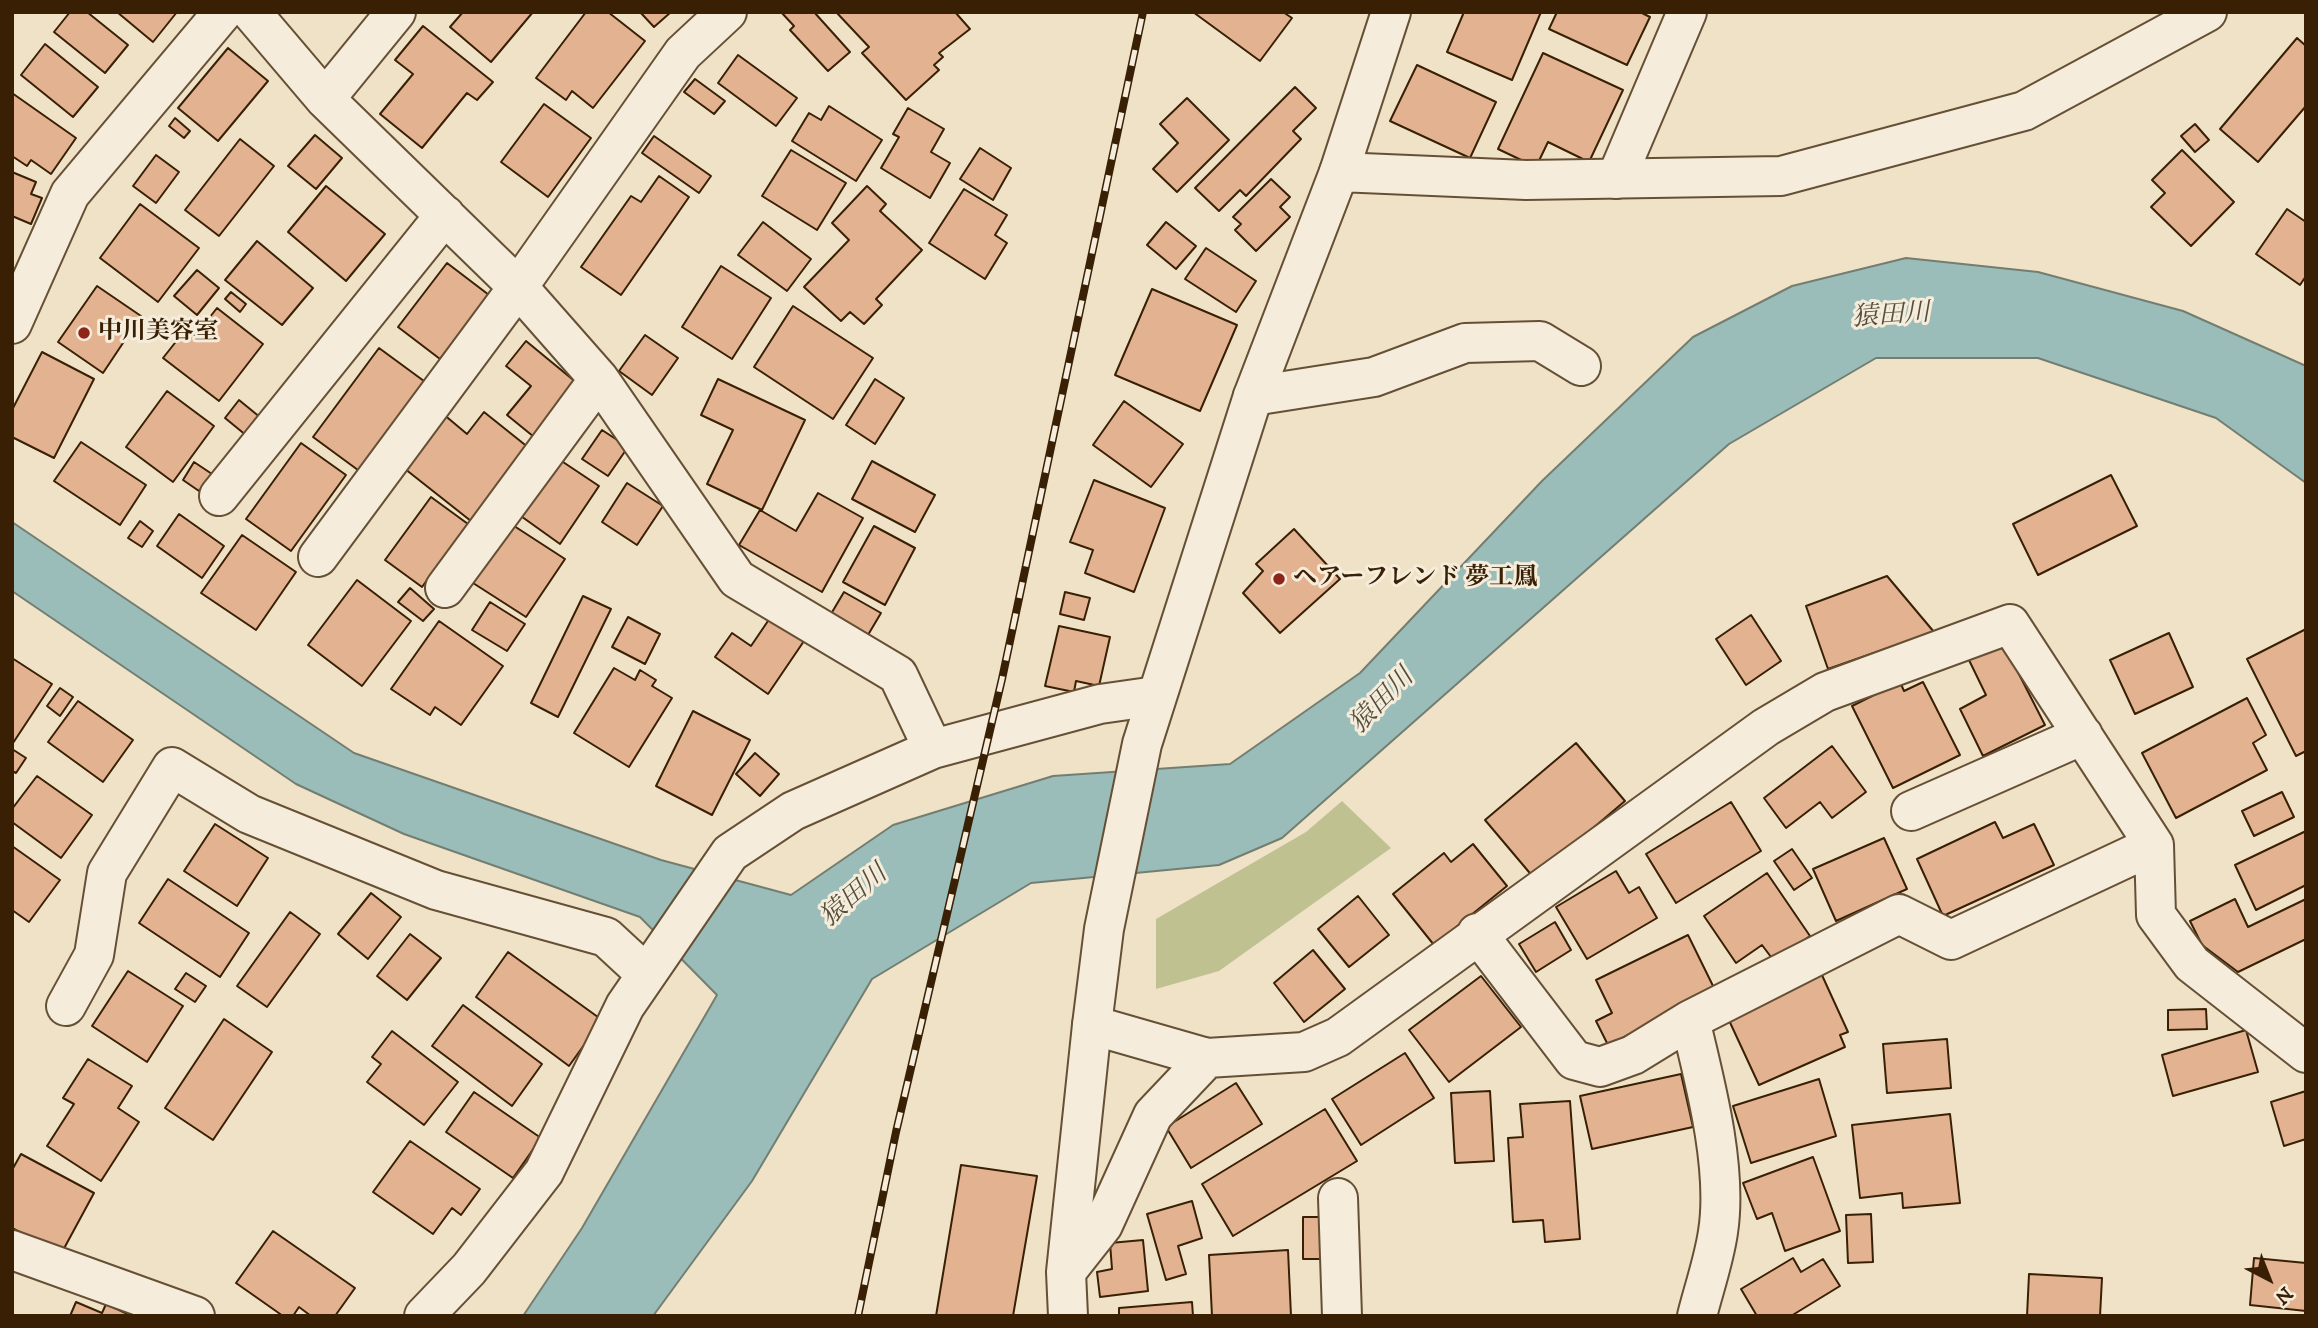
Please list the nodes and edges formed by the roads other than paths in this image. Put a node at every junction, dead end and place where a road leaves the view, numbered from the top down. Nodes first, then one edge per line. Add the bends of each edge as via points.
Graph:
1 (223, 12) edge
2 (251, 12) edge
3 (396, 12) edge
4 (727, 12) edge
5 (1391, 12) edge
6 (1687, 12) edge
7 (2207, 12) edge
8 (325, 99) junction
9 (1339, 172) junction
10 (1616, 179) junction
11 (445, 215) junction
12 (518, 287) junction
13 (12, 324) edge
14 (1581, 366) dead end
15 (599, 379) junction
16 (1253, 396) junction
17 (219, 496) dead end
18 (318, 557) dead end
19 (445, 588) dead end
20 (1156, 696) junction
21 (2083, 735) junction
22 (933, 749) junction
23 (1911, 811) dead end
24 (2154, 845) junction
25 (1477, 933) junction
26 (651, 966) junction
27 (66, 1006) dead end
28 (1690, 1020) junction
29 (1092, 1025) junction
30 (2306, 1053) edge
31 (1207, 1058) junction
32 (1338, 1198) dead end
33 (12, 1250) edge
34 (1066, 1272) junction
35 (195, 1316) edge
36 (424, 1316) edge
37 (1068, 1316) edge
38 (1342, 1316) edge
39 (1697, 1316) edge

1 - 13 street via 70,194
2 - 8 street
3 - 8 street
4 - 12 street via 683,53
5 - 9 street
6 - 10 street
7 - 10 street via 2024,111 1781,176
8 - 11 street
9 - 10 street
9 - 16 street
11 - 12 street
11 - 17 street
12 - 15 street
12 - 18 street
14 - 16 street via 1540,341 1465,343 1374,377
15 - 19 street
15 - 22 street via 737,579 898,675
16 - 20 street
20 - 22 street via 1100,704
20 - 29 street via 1104,929
21 - 23 street
21 - 24 street
21 - 25 street via 2010,624 1825,692 1766,727
22 - 26 street via 793,811 730,853
24 - 28 street via 1951,940 1899,914
24 - 30 street via 2156,915 2192,964
25 - 28 street via 1574,1060 1600,1067 1633,1055
25 - 31 street via 1338,1037 1304,1052
26 - 27 street via 606,937 436,890 249,814 172,767 107,873 94,955
26 - 36 street via 625,1006 544,1172 469,1269
28 - 39 street via 1710,1100 1718,1186 1718,1231
29 - 31 street
29 - 34 street
31 - 34 street via 1153,1115 1102,1225
32 - 38 street
33 - 35 street
34 - 37 street

